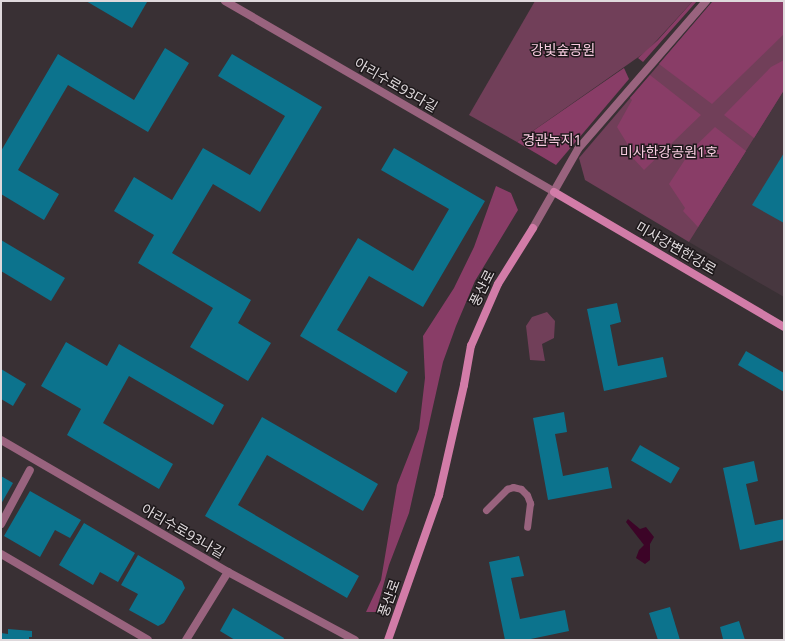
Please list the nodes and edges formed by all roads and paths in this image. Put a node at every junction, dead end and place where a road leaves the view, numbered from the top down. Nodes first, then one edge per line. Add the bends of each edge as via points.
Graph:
1 (226, 1) edge
2 (706, 1) edge
3 (554, 192) junction
4 (784, 327) edge
5 (1, 440) edge
6 (30, 470) dead end
7 (486, 510) dead end
8 (1, 524) edge
9 (527, 527) dead end
10 (1, 554) edge
11 (228, 572) junction
12 (148, 640) edge
13 (186, 640) edge
14 (355, 640) edge
15 (388, 640) edge

1 - 3 street, 아리수로93다길
2 - 3 street, 풍산로 via 578,149 567,164
3 - 4 street, 미사강변한강로
3 - 15 street, 풍산로 via 498,284 470,346 464,385 439,495
5 - 11 street, 아리수로93나길
6 - 8 street
7 - 9 lane via 507,489 521,489 530,503
10 - 12 street
11 - 13 street
11 - 14 street, 아리수로93나길

